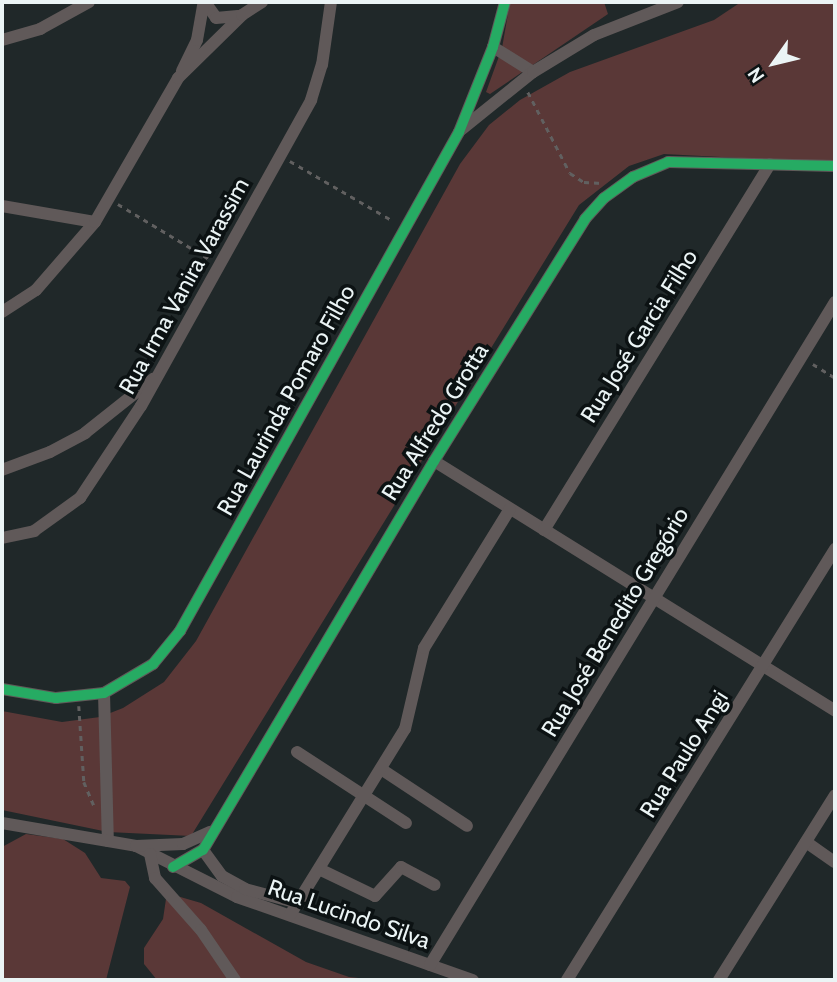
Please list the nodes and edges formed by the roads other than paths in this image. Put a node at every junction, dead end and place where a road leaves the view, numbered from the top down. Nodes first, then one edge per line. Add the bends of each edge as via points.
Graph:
1 (87, 2) edge
2 (204, 2) edge
3 (262, 2) edge
4 (505, 2) edge
5 (637, 2) edge
6 (678, 2) edge
7 (329, 3) edge
8 (648, 10) junction
9 (242, 15) junction
10 (2, 40) edge
11 (197, 40) junction
12 (211, 47) junction
13 (494, 47) junction
14 (528, 76) junction
15 (178, 78) junction
16 (459, 132) junction
17 (770, 164) junction
18 (835, 166) edge
19 (2, 205) edge
20 (95, 222) junction
21 (835, 302) edge
22 (2, 312) edge
23 (162, 371) junction
24 (434, 461) junction
25 (2, 470) edge
26 (510, 509) junction
27 (544, 530) junction
28 (2, 538) edge
29 (835, 549) edge
30 (655, 597) junction
31 (764, 667) junction
32 (2, 689) edge
33 (104, 693) junction
34 (835, 710) edge
35 (297, 752) dead end
36 (381, 769) junction
37 (835, 795) edge
38 (365, 796) junction
39 (2, 823) edge
40 (406, 823) dead end
41 (467, 826) dead end
42 (211, 832) junction
43 (108, 841) junction
44 (806, 842) junction
45 (136, 846) junction
46 (202, 850) junction
47 (150, 854) junction
48 (835, 862) edge
49 (173, 867) junction
50 (319, 869) junction
51 (435, 885) dead end
52 (212, 886) junction
53 (298, 902) junction
54 (290, 915) junction
55 (430, 965) junction
56 (235, 980) edge
57 (473, 980) edge
58 (567, 980) edge
59 (719, 980) edge

1 - 10 street via 40,29
2 - 9 street via 223,21
2 - 11 street
3 - 9 street
4 - 13 street, Rua Laurinda Pomaro Filho
5 - 8 street
6 - 8 street, Rua Laurinda Pomaro Filho
7 - 23 street, Rua Irma Vanira Varassim via 322,65 311,100
8 - 14 street, Rua Laurinda Pomaro Filho via 594,35
9 - 12 street
11 - 12 street
11 - 15 street
12 - 15 street
13 - 14 street
13 - 16 street, Rua Laurinda Pomaro Filho
14 - 16 street, Rua Laurinda Pomaro Filho
15 - 20 street
16 - 33 street, Rua Laurinda Pomaro Filho via 180,631 153,664
17 - 18 street, Rua Alfredo Grotta
17 - 24 street, Rua Alfredo Grotta via 668,162 633,177 604,198 585,219
17 - 27 street, Rua José Garcia Filho
19 - 20 street
20 - 22 street via 36,290
21 - 30 street, Rua José Benedito Gregório
23 - 25 street via 85,433
23 - 28 street, Rua Irma Vanira Varassim via 80,498 34,531
24 - 26 street
24 - 42 street, Rua Alfredo Grotta
26 - 27 street
26 - 36 street via 425,648 405,729
27 - 30 street
29 - 31 street, Rua Paulo Angi
30 - 31 street
30 - 55 street, Rua José Benedito Gregório
31 - 34 street
31 - 58 street, Rua Paulo Angi
32 - 33 street, Rua Laurinda Pomaro Filho via 56,698
33 - 43 street
35 - 38 street
36 - 38 street
36 - 41 street
37 - 44 street
38 - 40 street
38 - 50 street
39 - 43 street
42 - 45 street via 183,844
42 - 46 street, Rua Alfredo Grotta
43 - 45 street
44 - 48 street
44 - 59 street
45 - 47 street, Rua Lucindo Silva
46 - 49 street
46 - 52 street via 201,863
46 - 53 street via 217,871 245,889
47 - 49 street, Rua Lucindo Silva
47 - 56 street via 155,878 201,930
49 - 52 street, Rua Lucindo Silva
50 - 51 street via 374,896 396,868
50 - 53 street
52 - 54 street, Rua Lucindo Silva
53 - 54 street
54 - 55 street, Rua Lucindo Silva
55 - 57 street, Rua Lucindo Silva

